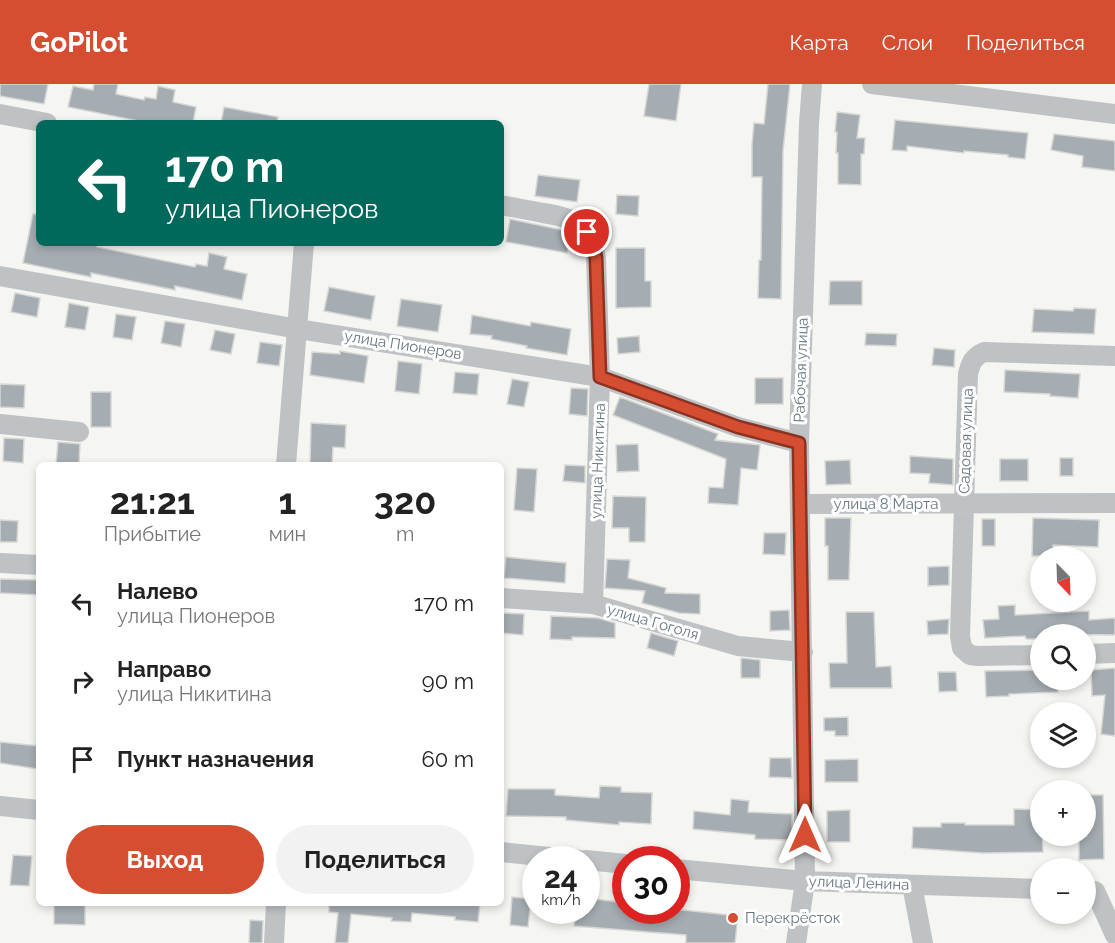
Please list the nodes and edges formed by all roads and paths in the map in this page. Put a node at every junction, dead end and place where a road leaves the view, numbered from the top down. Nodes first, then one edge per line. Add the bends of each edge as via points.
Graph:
1 (812, 84) edge
2 (872, 84) edge
3 (0, 114) edge
4 (1115, 114) edge
5 (36, 121) edge
6 (504, 206) edge
7 (304, 246) edge
8 (0, 276) edge
9 (298, 329) junction
10 (1115, 356) edge
11 (600, 377) junction
12 (0, 424) edge
13 (80, 432) dead end
14 (799, 443) junction
15 (286, 462) edge
16 (1115, 503) edge
17 (800, 504) junction
18 (964, 505) junction
19 (0, 563) edge
20 (36, 566) edge
21 (504, 598) edge
22 (593, 604) junction
23 (803, 652) junction
24 (1115, 653) edge
25 (1096, 654) edge
26 (1030, 655) edge
27 (0, 806) edge
28 (36, 810) edge
29 (504, 852) edge
30 (522, 854) edge
31 (690, 870) edge
32 (805, 880) junction
33 (912, 885) junction
34 (1030, 890) edge
35 (1096, 891) edge
36 (1115, 892) edge
37 (1096, 902) edge
38 (276, 906) edge
39 (1115, 935) edge
40 (274, 943) edge
41 (796, 943) edge
42 (923, 943) edge

1 - 14 street, Рабочая улица
2 - 4 street
3 - 5 street
6 - 11 street, улица Никитина via 569,217 587,232 596,258
7 - 9 street
8 - 9 street, улица Пионеров
9 - 11 street, улица Пионеров
9 - 15 street
10 - 18 street, Садовая улица via 984,352 976,356 968,374
11 - 14 street, улица Пионеров via 738,427
11 - 22 street, улица Никитина
12 - 13 street
14 - 17 street, Рабочая улица
16 - 18 street, улица 8 Марта
17 - 18 street, улица 8 Марта
17 - 23 street, Рабочая улица
18 - 26 street, Садовая улица via 960,642 964,652 978,656
19 - 20 street
21 - 22 street, улица Гоголя
22 - 23 street, улица Гоголя via 738,646
23 - 32 street, Рабочая улица
24 - 25 street
27 - 28 street
29 - 30 street
31 - 32 street, улица Ленина
32 - 33 street, улица Ленина
32 - 41 street, Рабочая улица
33 - 34 street, улица Ленина
33 - 42 street
35 - 36 street
37 - 39 street
38 - 40 street

